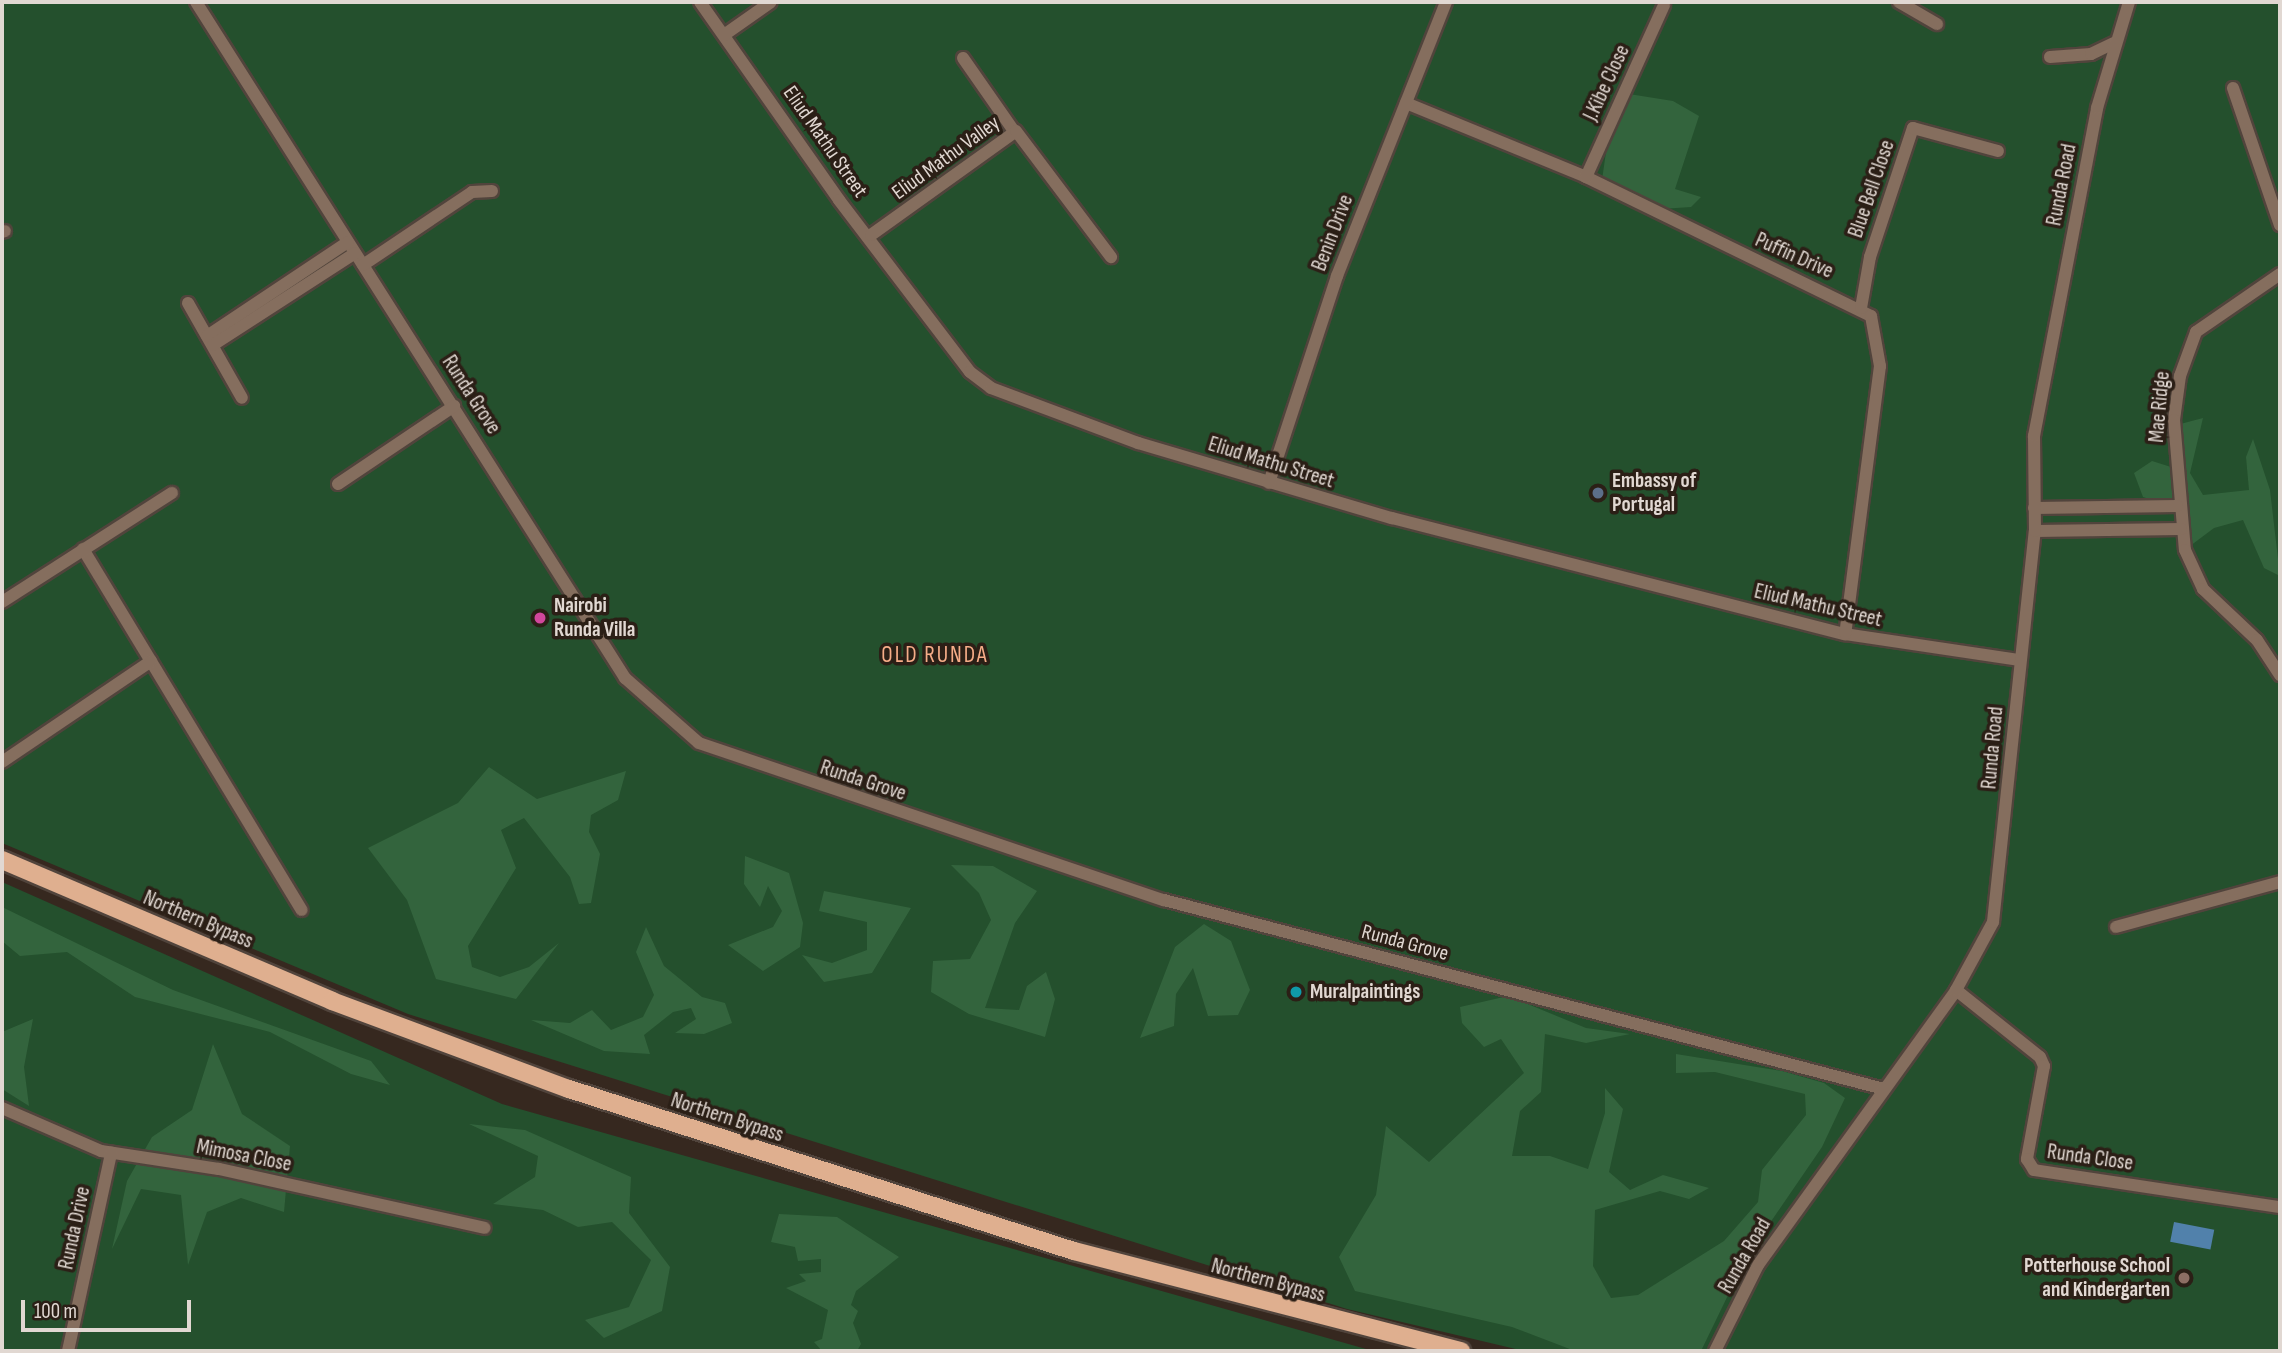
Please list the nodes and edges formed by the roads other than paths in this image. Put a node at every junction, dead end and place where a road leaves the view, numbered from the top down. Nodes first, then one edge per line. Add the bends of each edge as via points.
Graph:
1 (196, 2) edge
2 (700, 2) edge
3 (771, 2) edge
4 (1446, 2) edge
5 (1899, 2) edge
6 (2129, 2) edge
7 (1664, 5) dead end
8 (1937, 24) dead end
9 (724, 35) junction
10 (2114, 43) junction
11 (2050, 57) dead end
12 (963, 58) dead end
13 (2233, 88) dead end
14 (1406, 103) junction
15 (1014, 131) junction
16 (1998, 151) dead end
17 (1586, 177) junction
18 (492, 191) dead end
19 (2280, 225) edge
20 (871, 235) junction
21 (352, 248) junction
22 (1111, 257) dead end
23 (363, 265) junction
24 (2280, 274) edge
25 (188, 303) dead end
26 (1861, 308) junction
27 (210, 341) junction
28 (242, 398) dead end
29 (454, 406) junction
30 (1269, 483) junction
31 (338, 484) dead end
32 (172, 493) dead end
33 (2177, 506) junction
34 (2034, 508) junction
35 (2181, 529) junction
36 (2035, 531) junction
37 (83, 549) junction
38 (2, 602) edge
39 (1845, 634) junction
40 (2019, 660) junction
41 (151, 661) junction
42 (2280, 676) edge
43 (2, 762) edge
44 (2, 860) edge
45 (2280, 882) edge
46 (302, 910) dead end
47 (2116, 927) dead end
48 (1956, 990) junction
49 (1884, 1088) junction
50 (2, 1108) edge
51 (111, 1153) junction
52 (2280, 1207) edge
53 (485, 1228) dead end
54 (68, 1351) edge
55 (1461, 1351) edge
56 (1715, 1351) edge

1 - 21 street, Runda Grove
2 - 9 street, Eliud Mathu Street
3 - 9 street
4 - 14 street, Benin Drive
5 - 8 street
6 - 10 street, Runda Road
7 - 17 street, J.Kibe Close
9 - 20 street, Eliud Mathu Street via 839,200
10 - 11 street via 2091,54
10 - 34 street, Runda Road via 2034,436
12 - 15 street
13 - 19 street
14 - 17 street, Puffin Drive
14 - 30 street, Benin Drive via 1337,276
15 - 20 street, Eliud Mathu Valley
15 - 22 street, Eliud Mathu Valley
16 - 26 street, Blue Bell Close via 1913,128 1870,257
17 - 26 street, Puffin Drive
18 - 23 street via 472,192
20 - 30 street, Eliud Mathu Street via 970,372 991,388
21 - 23 street, Runda Grove
21 - 27 street
23 - 29 street, Runda Grove
24 - 33 street, Mae Ridge via 2196,332 2186,354 2174,420
25 - 27 street
26 - 39 street via 1876,330 1880,366
27 - 28 street
29 - 31 street
29 - 49 street, Runda Grove via 625,678 699,743 1164,900
30 - 39 street, Eliud Mathu Street
32 - 37 street
33 - 34 street
33 - 35 street, Mae Ridge
34 - 36 street, Runda Road
35 - 36 street
35 - 42 street, Mae Ridge via 2203,589 2257,640
36 - 40 street, Runda Road
37 - 38 street
37 - 41 street
39 - 40 street, Eliud Mathu Street
40 - 48 street, Runda Road via 1993,922
41 - 43 street
41 - 46 street
44 - 55 main road, Northern Bypass via 332,1001 569,1089 1024,1237
45 - 47 street
48 - 49 street, Runda Road
48 - 52 street, Runda Close via 2040,1057 2026,1159 2034,1170
49 - 56 street, Runda Road via 1758,1265
50 - 51 street, Mimosa Close
51 - 53 street, Mimosa Close via 219,1169
51 - 54 street, Runda Drive

